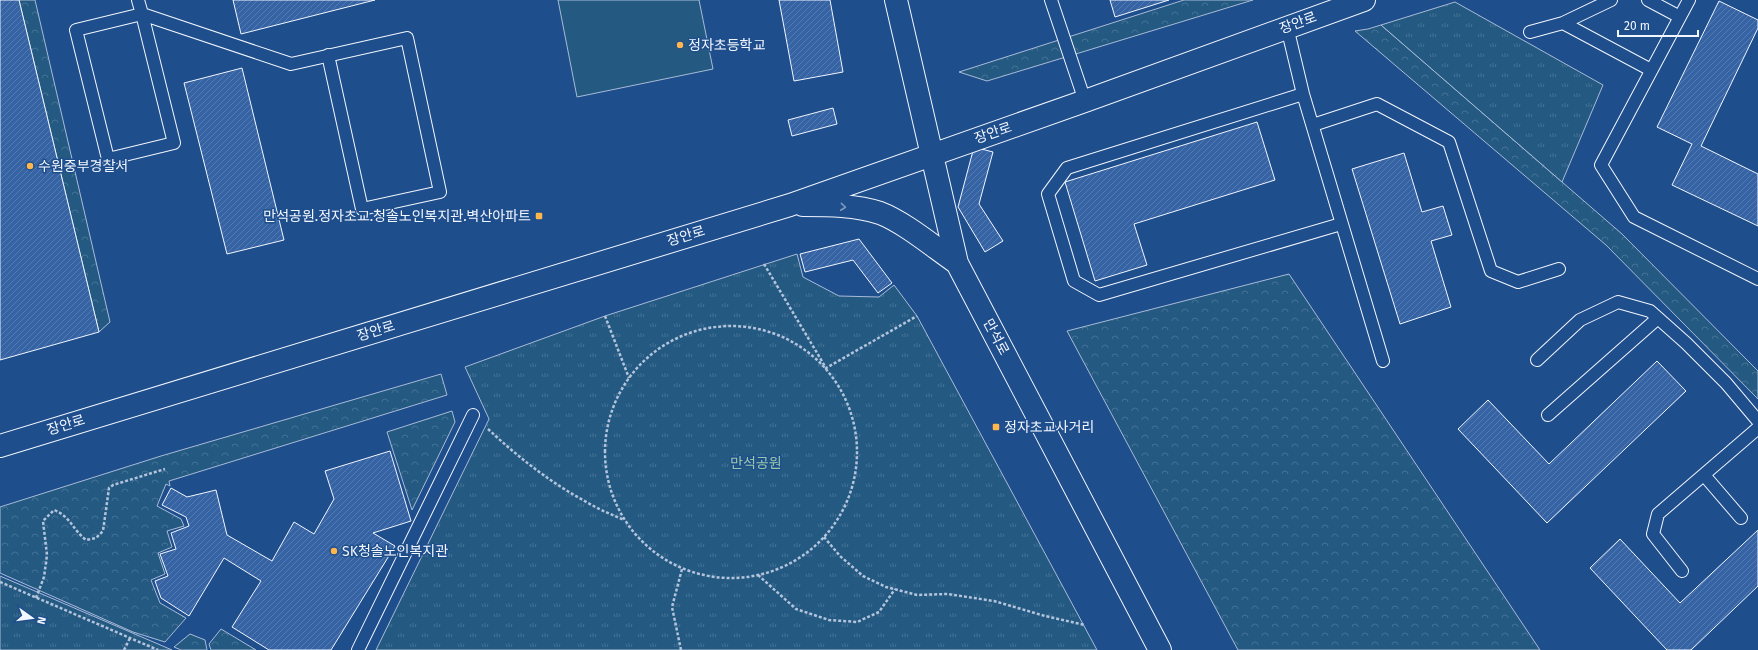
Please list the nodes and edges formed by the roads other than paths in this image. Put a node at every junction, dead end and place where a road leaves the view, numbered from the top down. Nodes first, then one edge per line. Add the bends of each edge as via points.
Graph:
1 (138, 0) edge
2 (896, 0) edge
3 (1051, 0) edge
4 (1364, 0) edge
5 (1611, 0) edge
6 (1648, 0) edge
7 (1688, 0) edge
8 (142, 14) junction
9 (1680, 17) junction
10 (1563, 23) junction
11 (1287, 27) junction
12 (1530, 32) dead end
13 (328, 55) junction
14 (1651, 70) junction
15 (1303, 94) junction
16 (1086, 102) junction
17 (1313, 124) junction
18 (933, 154) junction
19 (790, 205) junction
20 (1341, 224) junction
21 (958, 263) junction
22 (1559, 269) dead end
23 (1758, 279) edge
24 (1658, 318) junction
25 (1537, 360) dead end
26 (1383, 361) dead end
27 (473, 415) road end
28 (1548, 415) dead end
29 (1758, 421) edge
30 (1758, 428) edge
31 (0, 446) edge
32 (1704, 475) junction
33 (1741, 518) dead end
34 (1682, 570) dead end
35 (358, 650) edge
36 (1160, 650) edge

1 - 8 lane
2 - 18 main road, 만석로
3 - 16 lane
4 - 11 main road, 장안로
5 - 10 lane
6 - 9 lane
7 - 9 lane
8 - 8 lane via 174,142 108,159 76,30
8 - 13 lane via 291,64
9 - 14 lane
10 - 12 lane
10 - 14 lane
11 - 15 lane
11 - 16 main road, 장안로
13 - 13 lane via 407,38 440,192 362,210
14 - 23 lane via 1601,165 1634,217
15 - 17 lane
15 - 20 lane via 1067,168 1048,194 1074,281 1099,295
16 - 18 main road, 장안로
17 - 20 lane
17 - 22 lane via 1377,104 1449,142 1491,271 1518,282
18 - 19 main road, 장안로
18 - 21 main road, 만석로
19 -> 21 main road via 825,205 879,213 894,220
19 - 31 main road, 장안로
20 - 26 lane
21 - 36 main road, 만석로
24 - 25 lane via 1650,311 1618,302 1580,320
24 - 28 lane
24 - 29 lane via 1726,383
27 - 35 lane
30 - 32 lane
32 - 33 lane
32 - 34 lane via 1658,514 1653,534

